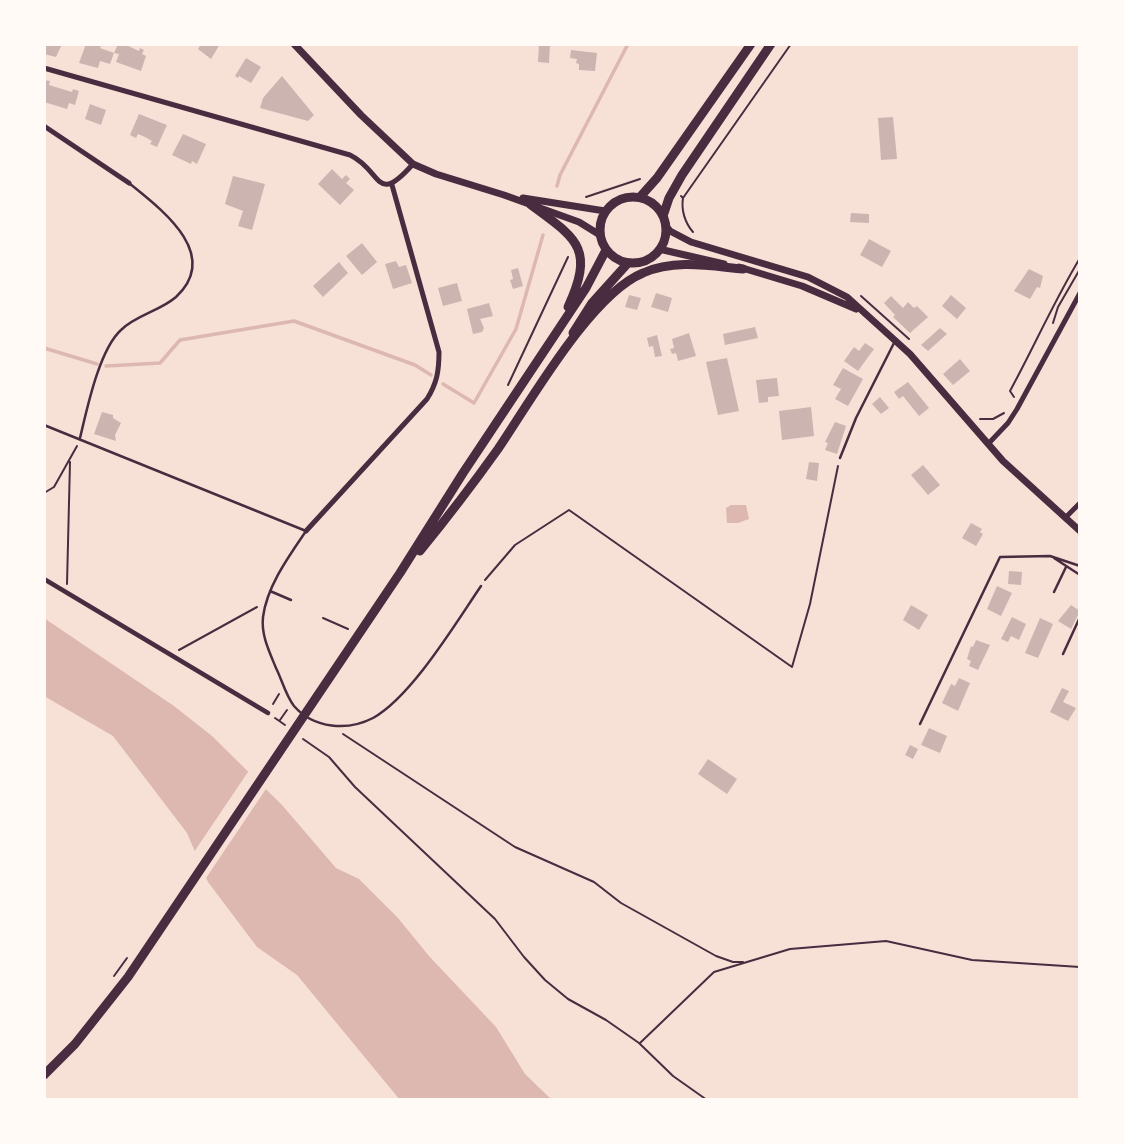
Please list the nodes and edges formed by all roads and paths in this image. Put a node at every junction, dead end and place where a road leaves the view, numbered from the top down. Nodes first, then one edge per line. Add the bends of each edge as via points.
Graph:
1 (294, 44) edge
2 (751, 44) edge
3 (771, 44) edge
4 (791, 44) edge
5 (44, 68) edge
6 (44, 126) edge
7 (414, 164) junction
8 (657, 178) junction
9 (129, 183) joint
10 (392, 185) junction
11 (673, 190) junction
12 (504, 195) junction
13 (640, 197) junction
14 (683, 198) junction
15 (531, 205) junction
16 (580, 208) junction
17 (605, 211) junction
18 (664, 220) junction
19 (695, 233) dead end
20 (600, 235) junction
21 (659, 249) junction
22 (606, 250) junction
23 (570, 253) dead end
24 (1080, 258) edge
25 (628, 263) junction
26 (743, 268) junction
27 (1080, 293) edge
28 (870, 302) dead end
29 (862, 312) junction
30 (554, 337) junction
31 (896, 339) junction
32 (912, 343) dead end
33 (564, 350) junction
34 (505, 391) dead end
35 (1015, 398) dead end
36 (1009, 408) dead end
37 (975, 415) dead end
38 (44, 425) edge
39 (80, 439) junction
40 (989, 443) junction
41 (840, 458) joint
42 (70, 462) junction
43 (44, 493) edge
44 (1080, 503) edge
45 (1065, 518) junction
46 (306, 531) junction
47 (1080, 531) edge
48 (1050, 556) junction
49 (1066, 566) junction
50 (1080, 566) edge
51 (400, 573) junction
52 (1080, 575) edge
53 (44, 579) edge
54 (481, 586) joint
55 (270, 591) junction
56 (67, 592) junction
57 (1054, 592) dead end
58 (291, 600) dead end
59 (267, 601) junction
60 (1080, 617) edge
61 (323, 618) dead end
62 (347, 633) dead end
63 (1063, 653) dead end
64 (170, 655) junction
65 (284, 686) junction
66 (292, 703) junction
67 (268, 713) junction
68 (279, 721) junction
69 (920, 724) dead end
70 (331, 726) junction
71 (289, 729) dead end
72 (299, 736) dead end
73 (744, 962) junction
74 (1080, 967) edge
75 (639, 1043) junction
76 (44, 1075) edge
77 (707, 1100) edge

1 - 7 street via 361,116
2 - 8 main road
3 - 11 main road
4 - 14 path
5 - 10 street via 350,155 376,179
6 - 9 street
7 - 10 street
7 - 12 street
8 - 13 main road
8 - 16 path via 650,176 583,198
9 - 39 lane via 177,224 190,247 191,274 176,297 121,329 106,350
10 - 46 street via 439,352 436,384
11 - 14 path
11 - 18 main road
12 - 15 street
12 - 16 street
13 - 17 main road via 621,199
13 - 18 main road via 650,201
14 - 19 path via 682,208
15 - 20 street via 579,222
15 - 30 main road via 568,233 582,262 578,286
16 - 17 street
17 - 20 main road
18 - 21 main road via 666,233
18 - 29 street via 670,231 698,245 831,287
20 - 22 main road
21 - 25 main road via 646,260
21 - 26 street
22 - 25 main road
22 - 30 main road
23 - 34 path
24 - 35 path via 1010,391
25 - 33 main road via 592,303
26 - 29 street via 802,286
26 - 33 main road via 673,265 642,273 614,293
27 - 40 street via 1008,424
28 - 32 path
29 - 31 street
30 - 51 main road
31 - 40 street
31 - 41 lane
33 - 51 main road via 464,496
36 - 37 path via 987,420
38 - 39 lane
39 - 42 path
39 - 46 lane
40 - 45 street
41 - 54 path via 792,667 569,510 515,545
42 - 43 path via 54,487
42 - 56 path
44 - 45 street
45 - 47 street
46 - 55 lane
48 - 49 lane
48 - 50 lane
48 - 69 lane via 1000,557
49 - 52 lane
49 - 57 lane
51 - 76 main road via 128,977
53 - 56 street
54 - 70 lane via 403,692 374,717 344,727
55 - 58 lane
55 - 59 lane
56 - 64 street
59 - 64 path
59 - 65 lane via 263,632
60 - 63 lane
61 - 62 path via 349,629
64 - 67 street
65 - 66 lane
65 - 67 path
66 - 68 path
66 - 70 lane via 309,719
67 - 68 path
68 - 71 path
70 - 73 path via 515,847 594,882 621,903 716,956
72 - 75 path via 329,757 495,919 545,980
73 - 74 path via 790,949 886,941 972,960
73 - 75 path via 714,972
75 - 77 path

